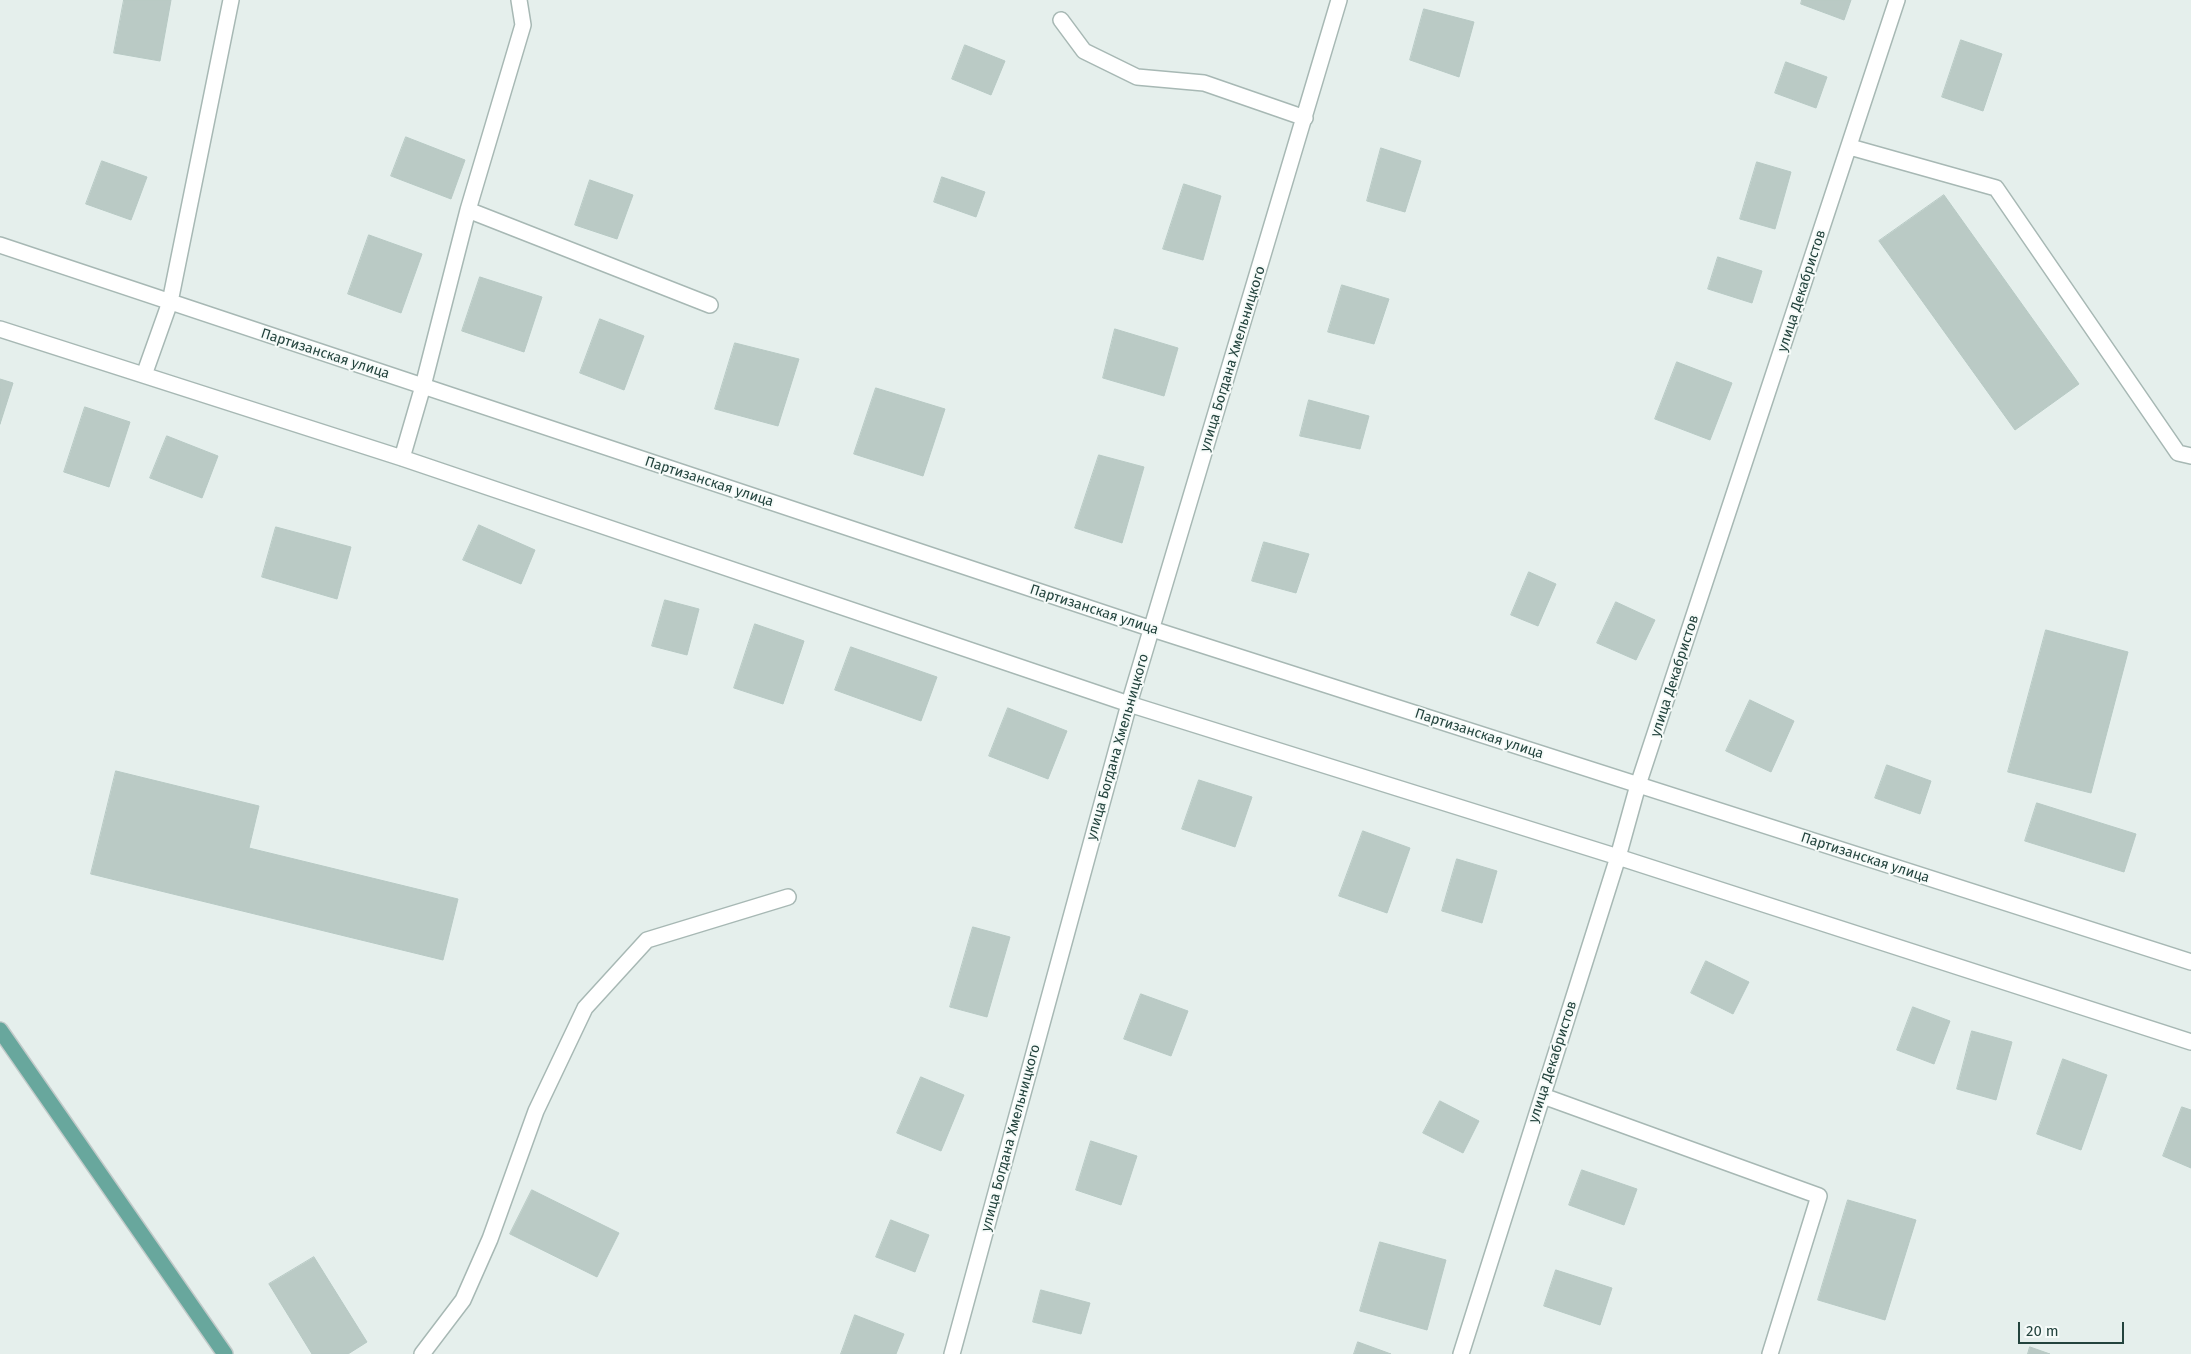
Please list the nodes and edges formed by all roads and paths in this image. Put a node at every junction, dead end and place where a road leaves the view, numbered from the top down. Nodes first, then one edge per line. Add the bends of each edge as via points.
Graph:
1 (231, 0) edge
2 (519, 0) edge
3 (1339, 0) edge
4 (1897, 0) edge
5 (1061, 20) dead end
6 (1305, 118) junction
7 (1850, 147) junction
8 (468, 210) junction
9 (0, 245) edge
10 (170, 302) junction
11 (710, 305) dead end
12 (0, 329) edge
13 (144, 375) junction
14 (423, 386) junction
15 (2191, 456) edge
16 (402, 458) junction
17 (1152, 629) junction
18 (1129, 704) junction
19 (1638, 785) junction
20 (1618, 857) junction
21 (788, 897) dead end
22 (2191, 962) edge
23 (0, 1030) edge
24 (2191, 1042) edge
25 (1543, 1096) junction
26 (225, 1354) edge
27 (422, 1354) edge
28 (952, 1354) edge
29 (1461, 1354) edge
30 (1770, 1354) edge

1 - 10 street
2 - 8 street via 523,25
3 - 6 street, улица Богдана Хмельницкого
4 - 7 street, улица Декабристов
5 - 6 street via 1084,51 1136,77 1204,83
6 - 17 street, улица Богдана Хмельницкого
7 - 15 street via 1996,188 2178,453
7 - 19 street, улица Декабристов
8 - 11 street
8 - 14 street
9 - 10 street, Партизанская улица
10 - 13 street
10 - 14 street, Партизанская улица
12 - 13 street
13 - 16 street
14 - 16 street
14 - 17 street, Партизанская улица
16 - 18 street
17 - 18 street, улица Богдана Хмельницкого
17 - 19 street, Партизанская улица
18 - 20 street
18 - 28 street, улица Богдана Хмельницкого
19 - 20 street, улица Декабристов
19 - 22 street, Партизанская улица
20 - 24 street
20 - 25 street, улица Декабристов
21 - 27 street via 647,940 585,1008 536,1111 490,1239 463,1300
23 - 26 main road
25 - 29 street, улица Декабристов
25 - 30 street via 1819,1196

